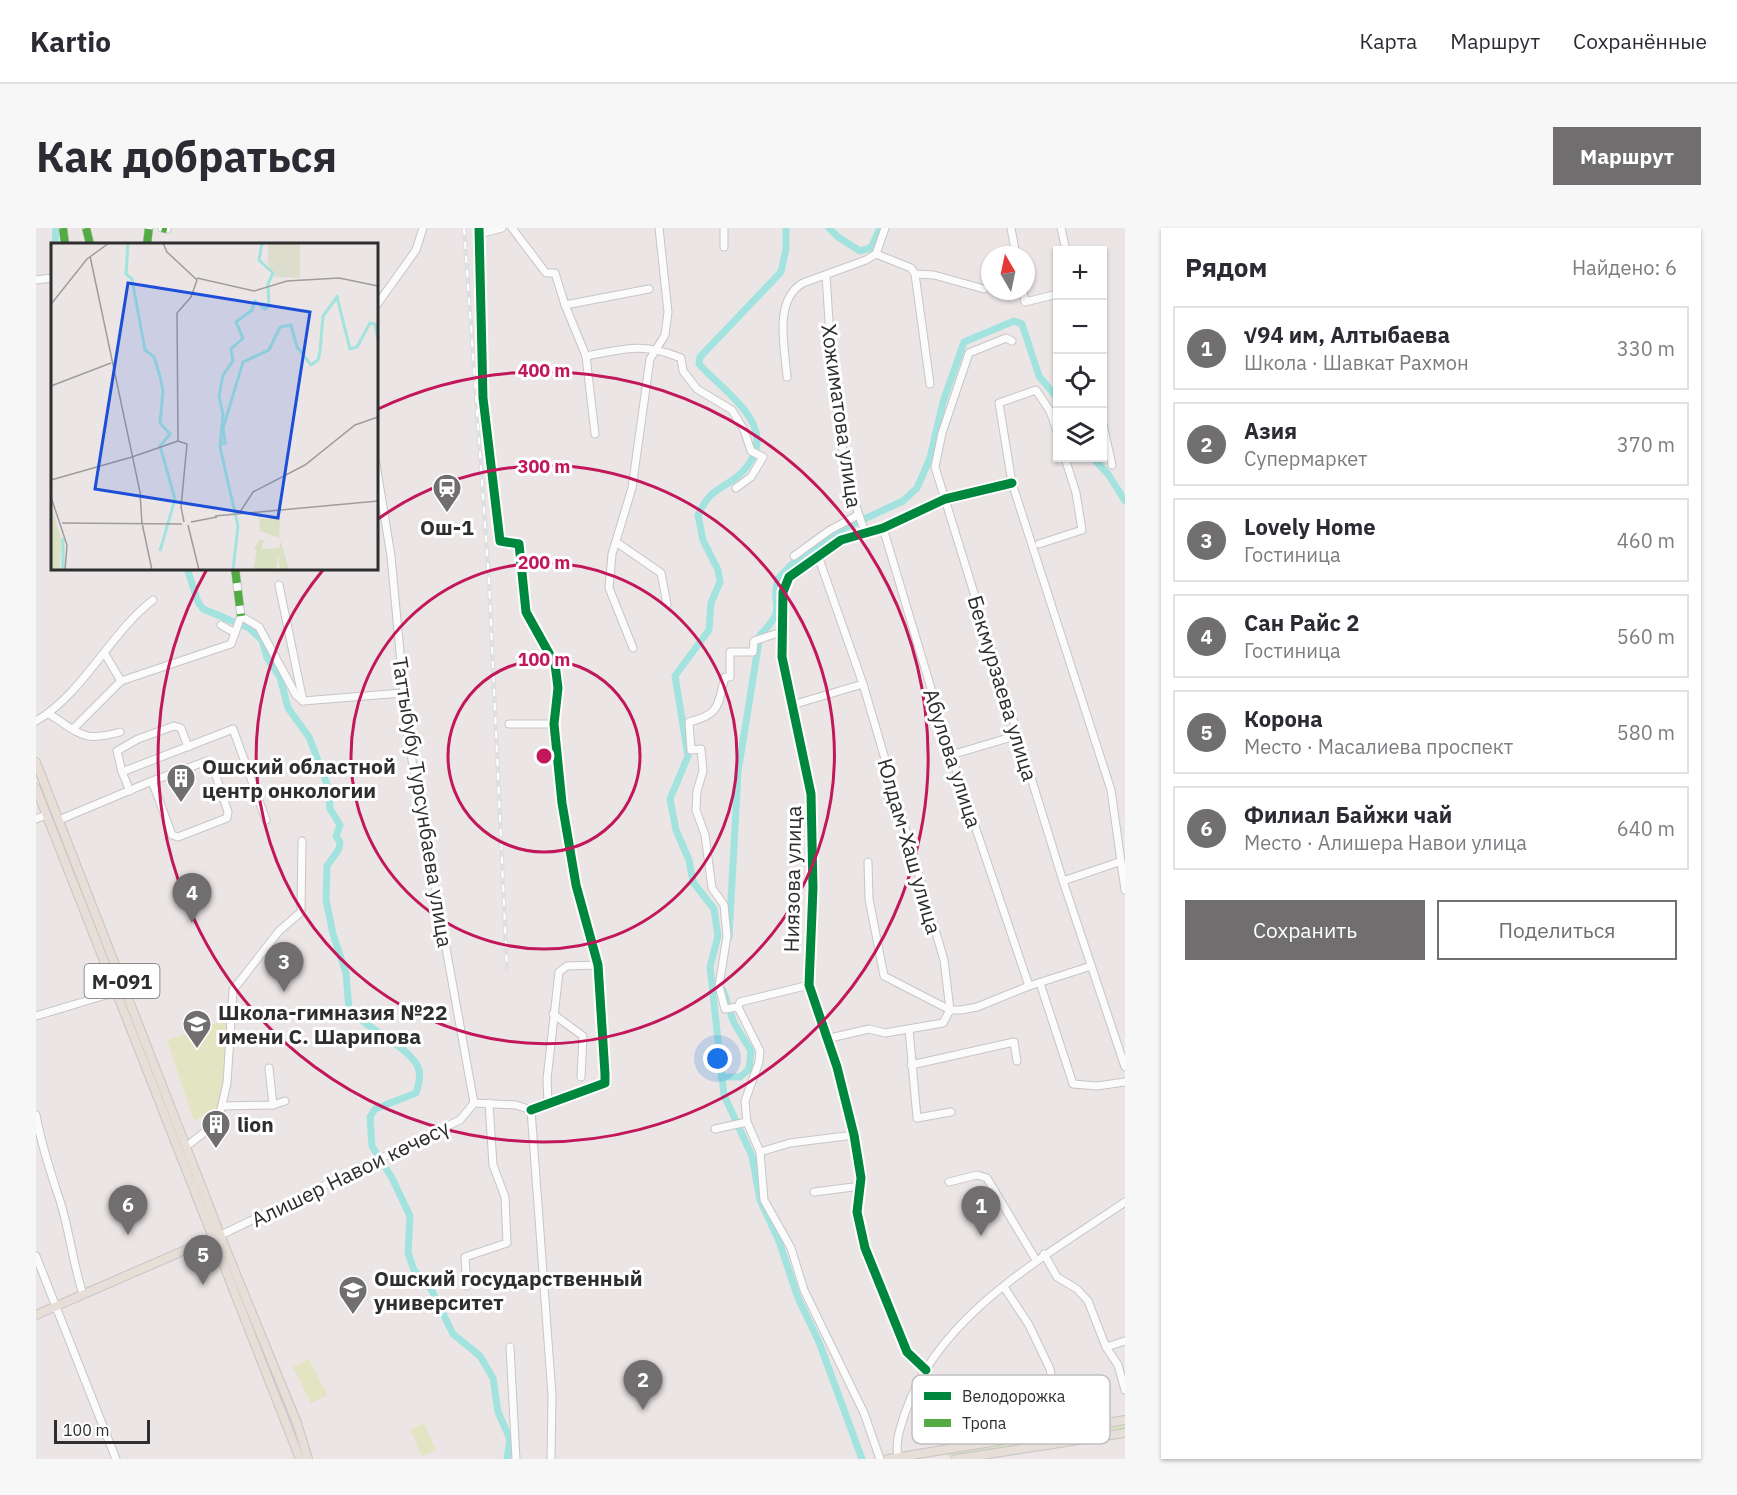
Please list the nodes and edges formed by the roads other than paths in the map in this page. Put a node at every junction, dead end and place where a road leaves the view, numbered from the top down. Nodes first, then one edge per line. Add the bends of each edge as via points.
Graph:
1 (63, 228) edge
2 (86, 228) edge
3 (149, 228) edge
4 (423, 228) edge
5 (502, 228) edge
6 (512, 228) edge
7 (659, 228) edge
8 (724, 228) edge
9 (885, 228) edge
10 (1011, 228) edge
11 (1062, 228) edge
12 (479, 231) edge
13 (65, 243) edge
14 (90, 243) edge
15 (147, 243) edge
16 (1014, 246) edge
17 (1065, 246) edge
18 (724, 247) dead end
19 (876, 254) junction
20 (915, 274) junction
21 (826, 276) junction
22 (51, 278) edge
23 (36, 280) edge
24 (981, 288) edge
25 (649, 289) dead end
26 (1053, 295) edge
27 (1035, 300) edge
28 (378, 303) edge
29 (565, 305) junction
30 (1012, 340) dead end
31 (658, 348) junction
32 (586, 356) junction
33 (787, 377) dead end
34 (930, 384) dead end
35 (1053, 420) edge
36 (595, 434) dead end
37 (1107, 442) edge
38 (1066, 462) edge
39 (1112, 465) dead end
40 (378, 476) edge
41 (1012, 483) junction
42 (736, 488) dead end
43 (945, 499) junction
44 (859, 517) junction
45 (884, 528) junction
46 (864, 530) junction
47 (616, 542) junction
48 (1039, 544) dead end
49 (794, 556) dead end
50 (818, 556) junction
51 (235, 570) edge
52 (279, 585) dead end
53 (153, 600) dead end
54 (667, 604) dead end
55 (238, 624) junction
56 (221, 625) dead end
57 (781, 632) junction
58 (633, 648) dead end
59 (105, 654) junction
60 (121, 681) junction
61 (863, 684) junction
62 (402, 693) junction
63 (303, 701) junction
64 (792, 705) junction
65 (49, 714) junction
66 (36, 721) edge
67 (509, 723) dead end
68 (554, 724) junction
69 (73, 729) junction
70 (120, 732) dead end
71 (1018, 735) junction
72 (188, 747) junction
73 (951, 755) junction
74 (36, 762) edge
75 (122, 772) junction
76 (152, 781) junction
77 (36, 788) edge
78 (129, 791) junction
79 (46, 815) junction
80 (36, 819) edge
81 (59, 820) junction
82 (266, 820) dead end
83 (302, 842) dead end
84 (868, 862) dead end
85 (1121, 866) edge
86 (1063, 880) junction
87 (1125, 890) edge
88 (598, 965) junction
89 (1092, 966) junction
90 (1040, 983) junction
91 (809, 985) junction
92 (1029, 986) junction
93 (116, 992) junction
94 (733, 1009) junction
95 (950, 1010) junction
96 (553, 1014) junction
97 (36, 1016) edge
98 (909, 1029) junction
99 (826, 1039) junction
100 (1017, 1061) dead end
101 (911, 1065) junction
102 (1125, 1067) edge
103 (269, 1068) dead end
104 (581, 1077) dead end
105 (1125, 1082) edge
106 (285, 1101) dead end
107 (474, 1103) junction
108 (489, 1103) junction
109 (548, 1103) junction
110 (273, 1105) junction
111 (222, 1106) junction
112 (531, 1110) junction
113 (951, 1112) dead end
114 (36, 1115) edge
115 (745, 1123) junction
116 (715, 1129) dead end
117 (854, 1135) junction
118 (187, 1146) junction
119 (760, 1152) junction
120 (949, 1182) dead end
121 (861, 1186) junction
122 (814, 1192) dead end
123 (1125, 1202) edge
124 (221, 1235) junction
125 (212, 1239) junction
126 (1044, 1254) junction
127 (36, 1256) edge
128 (1036, 1260) junction
129 (467, 1287) dead end
130 (1004, 1287) junction
131 (83, 1294) junction
132 (54, 1306) junction
133 (36, 1315) edge
134 (1125, 1341) edge
135 (510, 1347) dead end
136 (1106, 1347) junction
137 (926, 1370) junction
138 (923, 1375) edge
139 (1051, 1375) edge
140 (1125, 1390) edge
141 (912, 1393) edge
142 (1125, 1420) edge
143 (1110, 1422) edge
144 (1125, 1433) edge
145 (1110, 1435) edge
146 (978, 1444) edge
147 (1054, 1444) edge
148 (898, 1457) junction
149 (116, 1459) edge
150 (300, 1459) edge
151 (308, 1459) edge
152 (516, 1459) edge
153 (551, 1459) edge
154 (880, 1459) edge
155 (888, 1459) edge
156 (956, 1459) edge

1 - 13 street
2 - 14 street
3 - 15 street
4 - 28 street via 416,250
5 - 12 street
6 - 29 street via 546,273 555,273
7 - 31 street via 668,312
8 - 18 street
9 - 19 street
10 - 16 street
11 - 17 street
12 - 68 street via 483,398 495,511 500,541 519,544 526,612 555,664 558,688
19 - 20 street via 911,268
19 - 21 street
20 - 24 street via 934,275
20 - 34 street
21 - 33 street via 795,287 787,298 783,311
21 - 44 street, Хожиматова улица via 832,369 842,441
22 - 23 street
25 - 29 street
26 - 27 street
29 - 32 street
30 - 43 street, Бекмурзаева улица via 1006,338 969,353 942,433 935,467
31 - 32 street via 639,346
31 - 42 street via 681,358 682,371 697,389 732,410 751,451 763,457 751,477
31 - 47 street via 650,359 632,488
32 - 36 street
35 - 41 street via 1036,390 999,403
37 - 39 street
38 - 48 street via 1082,530
40 - 62 street, Таттыбубу Турсунбаева улица via 391,556
41 - 43 street, Ниязова улица
41 - 85 street via 1111,790
43 - 45 street, Ниязова улица
43 - 71 street, Бекмурзаева улица
44 - 46 street
44 - 49 street, Хожиматова улица via 830,530
45 - 46 street, Ниязова улица
45 - 73 street, Абулова улица
46 - 50 street, Ниязова улица
47 - 54 street via 661,573
47 - 58 street via 609,588
50 - 57 street, Ниязова улица via 789,577 783,592
50 - 61 street, Юлдам-Хаш улица
51 - 55 street
52 - 63 street
53 - 59 street via 138,611
55 - 56 street
55 - 60 street via 231,644
55 - 63 street via 259,627
57 - 64 street, Ниязова улица
57 - 94 street via 754,640 753,652 730,652 730,677 725,677 716,710 709,717 689,722 691,750 701,749 702,760 696,810 705,835 712,888 724,905 727,936 719,986 725,1009
59 - 60 street
59 - 65 street
60 - 69 street
61 - 64 street
61 - 95 street, Юлдам-Хаш улица via 944,960
62 - 63 street
62 - 107 street, Таттыбубу Турсунбаева улица
64 - 91 street, Ниязова улица via 812,794
65 - 66 street
65 - 69 street
67 - 68 street
68 - 88 street via 576,885
69 - 70 street via 97,739
71 - 73 street
71 - 86 street, Бекмурзаева улица
72 - 75 street
72 - 75 street via 181,728 174,726 138,739 117,751
72 - 82 street via 233,729
73 - 92 street, Абулова улица
74 - 81 main road, М-091
75 - 78 street
76 - 76 street via 207,762 212,764 228,812 226,818 178,837 172,835
76 - 78 street
77 - 79 main road, М-091
78 - 81 street
79 - 80 street
79 - 93 main road, М-091
81 - 118 main road, М-091
83 - 111 street via 301,912 279,931 233,990
84 - 95 street via 869,898 884,976
85 - 86 street
85 - 87 street
86 - 89 street, Бекмурзаева улица
88 - 96 street via 562,968
88 - 109 street via 605,1083
89 - 90 street
89 - 102 street, Бекмурзаева улица
90 - 92 street
90 - 105 street via 1072,1084
91 - 94 street via 740,1002
91 - 99 street, Ниязова улица
92 - 95 street via 977,1007
93 - 97 street
93 - 125 main road, М-091
94 - 115 street via 761,1056 746,1093
95 - 98 street via 943,1023
96 - 104 street via 583,1036
96 - 109 street
98 - 99 street via 885,1033 869,1029
98 - 101 street
99 - 117 street, Ниязова улица
100 - 101 street via 1014,1042
101 - 113 street via 918,1118
103 - 110 street
106 - 110 street
107 - 108 street
107 - 124 street, Алишер Навои көчөсү via 460,1120
108 - 112 street
108 - 129 street via 493,1165 505,1197 507,1243 465,1257
109 - 112 street
110 - 111 street
111 - 118 street via 218,1120
112 - 153 street via 552,1395
114 - 131 street via 43,1155 61,1206
115 - 116 street
115 - 119 street
117 - 119 street via 790,1143
117 - 121 street, Ниязова улица
118 - 124 main road, М-091
119 - 154 street via 768,1211 791,1248 804,1290 864,1413
120 - 128 street via 977,1175 987,1178
121 - 122 street
121 - 137 street, Ниязова улица via 857,1212 871,1266 907,1352
123 - 126 street
124 - 125 main road
124 - 151 main road, М-091
125 - 131 main road
125 - 150 main road, М-091
126 - 128 street
126 - 136 street via 1057,1276 1088,1301
127 - 132 street
128 - 130 street
130 - 137 street via 957,1329
130 - 139 street via 1029,1325
131 - 132 main road
132 - 133 main road
132 - 149 street
134 - 136 street
135 - 152 street
136 - 140 street via 1118,1365
137 - 138 street
141 - 148 street via 896,1442
142 - 143 main road
144 - 145 main road
146 - 148 main road
147 - 156 main road
148 - 155 main road

